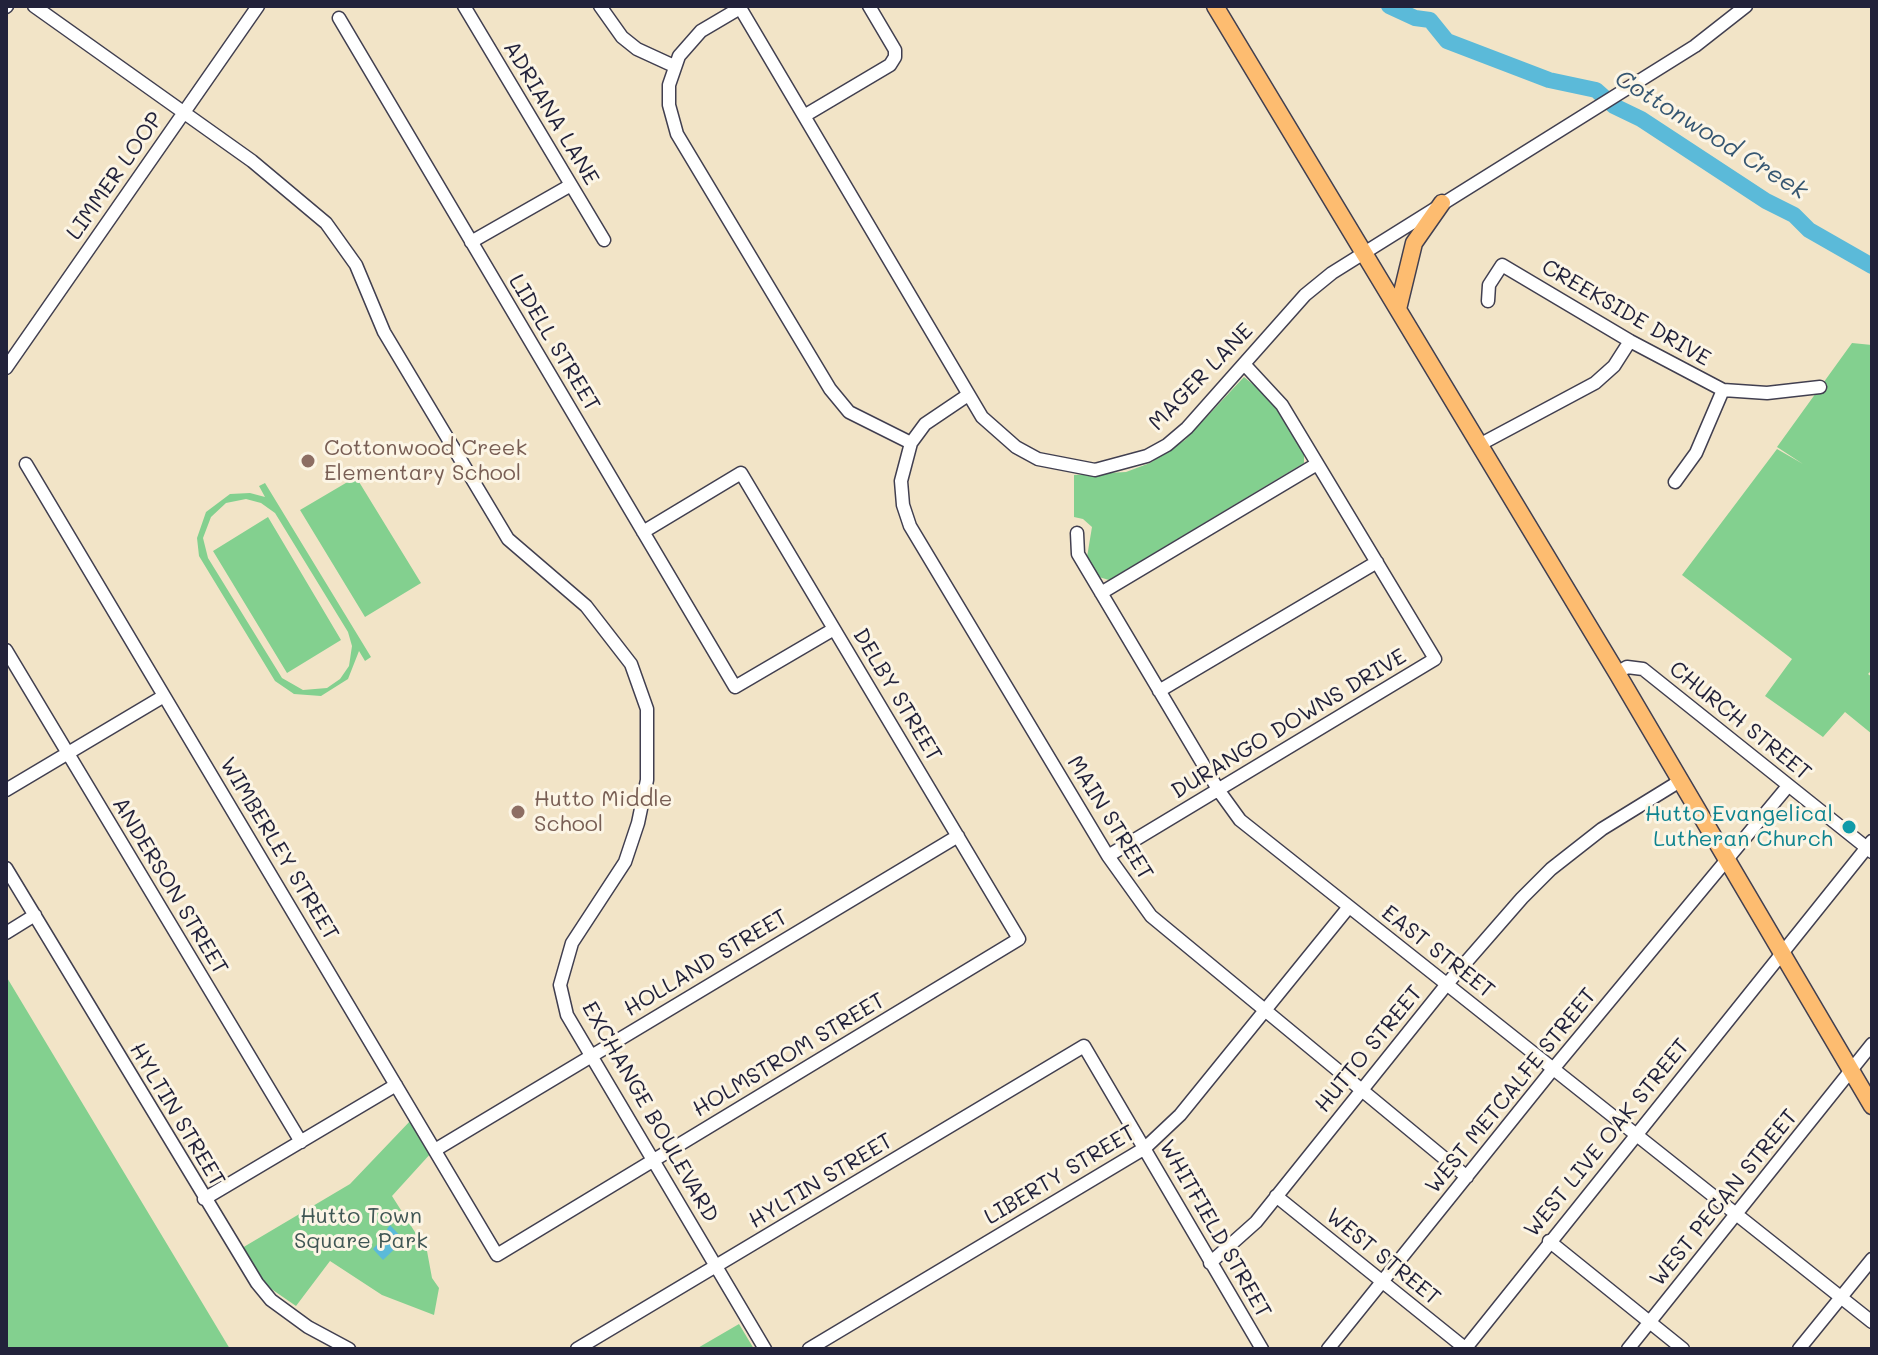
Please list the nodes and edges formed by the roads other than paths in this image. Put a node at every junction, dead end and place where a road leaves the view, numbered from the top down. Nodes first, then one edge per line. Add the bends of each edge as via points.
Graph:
1 (34, 6) edge
2 (258, 6) edge
3 (464, 6) edge
4 (600, 6) edge
5 (869, 6) edge
6 (1215, 6) edge
7 (1746, 6) edge
8 (739, 7) edge
9 (339, 18) dead end
10 (674, 66) junction
11 (184, 111) junction
12 (804, 116) junction
13 (571, 185) junction
14 (1442, 203) junction
15 (604, 240) dead end
16 (471, 242) junction
17 (1365, 252) junction
18 (1488, 301) dead end
19 (1398, 309) junction
20 (1630, 341) junction
21 (1244, 364) junction
22 (6, 368) edge
23 (1820, 387) dead end
24 (1723, 390) junction
25 (968, 395) junction
26 (911, 443) junction
27 (1479, 445) junction
28 (26, 464) dead end
29 (1317, 464) junction
30 (1675, 482) dead end
31 (643, 532) junction
32 (1077, 533) dead end
33 (1377, 562) junction
34 (1101, 593) junction
35 (834, 629) junction
36 (6, 650) edge
37 (1617, 673) junction
38 (1159, 691) junction
39 (164, 696) junction
40 (68, 753) junction
41 (1680, 781) junction
42 (1788, 786) junction
43 (6, 790) edge
44 (1219, 791) junction
45 (958, 836) junction
46 (1870, 847) edge
47 (1108, 856) junction
48 (1727, 861) junction
49 (6, 868) edge
50 (1348, 908) junction
51 (35, 915) junction
52 (6, 933) edge
53 (1019, 939) joint
54 (1782, 954) junction
55 (1447, 984) junction
56 (1264, 1010) junction
57 (1872, 1044) edge
58 (1084, 1046) joint
59 (590, 1056) junction
60 (1553, 1069) junction
61 (1851, 1071) junction
62 (396, 1085) junction
63 (1361, 1091) junction
64 (1872, 1106) edge
65 (1635, 1135) junction
66 (301, 1142) junction
67 (1145, 1148) junction
68 (435, 1150) junction
69 (653, 1161) junction
70 (1467, 1177) junction
71 (1276, 1196) junction
72 (204, 1199) junction
73 (1736, 1216) junction
74 (1549, 1241) junction
75 (497, 1255) joint
76 (1872, 1259) edge
77 (1210, 1263) junction
78 (716, 1267) junction
79 (1382, 1282) junction
80 (1841, 1296) junction
81 (1650, 1322) junction
82 (1872, 1322) edge
83 (349, 1349) edge
84 (577, 1349) edge
85 (765, 1349) edge
86 (809, 1349) edge
87 (1262, 1349) edge
88 (1328, 1349) edge
89 (1465, 1349) edge
90 (1628, 1349) edge
91 (1683, 1349) edge
92 (1799, 1349) edge

1 - 11 street, EXCHANGE BOULEVARD
2 - 11 street, LIMMER LOOP
3 - 13 street, ADRIANA LANE
4 - 10 street via 622,37
5 - 12 street via 895,57
6 - 17 main road
7 - 14 street, MAGER LANE via 1695,46
8 - 10 street via 701,31
8 - 12 street, MAGER LANE
9 - 16 street, LIDELL STREET
10 - 26 street via 669,105 677,134 815,366 849,412
11 - 22 street, LIMMER LOOP
11 - 59 street, EXCHANGE BOULEVARD via 263,169 344,243 384,332 508,539 586,606 631,664 647,709 647,780 638,823 625,862 572,943 560,985 567,1015
12 - 25 street, MAGER LANE
13 - 15 street, ADRIANA LANE
13 - 16 street
14 - 17 street, MAGER LANE
14 - 19 main road via 1414,243
16 - 31 street, LIDELL STREET
17 - 19 main road
17 - 21 street, MAGER LANE via 1311,290
18 - 20 street, CREEKSIDE DRIVE via 1489,285 1502,265
19 - 27 main road
20 - 24 street, CREEKSIDE DRIVE
20 - 27 street via 1595,383
21 - 25 street, MAGER LANE via 1167,445 1095,470 1061,466 1016,447 982,417
21 - 29 street, DURANGO DOWNS DRIVE via 1272,391
23 - 24 street, CREEKSIDE DRIVE via 1767,393
24 - 30 street via 1696,453
25 - 26 street via 925,424
26 - 47 street, MAIN STREET via 900,494 910,526
27 - 37 main road
28 - 39 street, WIMBERLEY STREET
29 - 33 street, DURANGO DOWNS DRIVE
29 - 34 street
31 - 35 street, LIDELL STREET via 735,687
31 - 35 street, DELBY STREET via 741,473
32 - 34 street, EAST STREET via 1078,554
33 - 38 street
33 - 44 street, DURANGO DOWNS DRIVE via 1435,659
34 - 38 street, EAST STREET
35 - 45 street, DELBY STREET
36 - 40 street, ANDERSON STREET
37 - 41 main road
37 - 42 street, CHURCH STREET via 1627,667 1643,669
38 - 44 street, EAST STREET
39 - 40 street
39 - 62 street, WIMBERLEY STREET
40 - 43 street
40 - 66 street, ANDERSON STREET
41 - 48 main road
41 - 55 street, HUTTO STREET via 1602,829 1551,869
42 - 46 street, CHURCH STREET
42 - 48 street, WEST METCALFE STREET
44 - 47 street, DURANGO DOWNS DRIVE
44 - 50 street, EAST STREET via 1240,820
45 - 53 street, DELBY STREET
45 - 59 street, HOLLAND STREET
46 - 54 street, WEST LIVE OAK STREET
47 - 56 street, MAIN STREET via 1151,916
48 - 54 main road
48 - 60 street, WEST METCALFE STREET
49 - 51 street, HYLTIN STREET
50 - 55 street, EAST STREET
50 - 56 street, LIBERTY STREET
51 - 52 street
51 - 72 street, HYLTIN STREET
53 - 69 street, HOLMSTROM STREET
54 - 61 main road
54 - 65 street, WEST LIVE OAK STREET
55 - 60 street, EAST STREET
55 - 63 street, HUTTO STREET
56 - 63 street, MAIN STREET
56 - 67 street, LIBERTY STREET via 1180,1115
57 - 61 street, WEST PECAN STREET
58 - 67 street, WHITFIELD STREET
58 - 78 street, HYLTIN STREET
59 - 68 street, HOLLAND STREET
59 - 69 street, EXCHANGE BOULEVARD
60 - 65 street, EAST STREET
60 - 70 street, WEST METCALFE STREET
61 - 64 main road
61 - 73 street, WEST PECAN STREET
62 - 66 street
62 - 68 street, WIMBERLEY STREET
63 - 70 street, MAIN STREET
63 - 71 street, HUTTO STREET
65 - 73 street, EAST STREET
65 - 74 street, WEST LIVE OAK STREET
66 - 72 street
67 - 77 street, WHITFIELD STREET
67 - 86 street, LIBERTY STREET
68 - 75 street, WIMBERLEY STREET
69 - 75 street, HOLMSTROM STREET
69 - 78 street, EXCHANGE BOULEVARD
70 - 79 street, WEST METCALFE STREET
71 - 77 street, HUTTO STREET via 1245,1235
71 - 79 street, WEST STREET
72 - 83 street, HYLTIN STREET via 271,1300
73 - 80 street, EAST STREET
73 - 81 street, WEST PECAN STREET
74 - 81 street
74 - 89 street, WEST LIVE OAK STREET
76 - 80 street
77 - 87 street, WHITFIELD STREET
78 - 84 street, HYLTIN STREET
78 - 85 street, EXCHANGE BOULEVARD
79 - 88 street, WEST METCALFE STREET
79 - 89 street, WEST STREET
80 - 82 street, EAST STREET
80 - 92 street
81 - 90 street, WEST PECAN STREET
81 - 91 street

